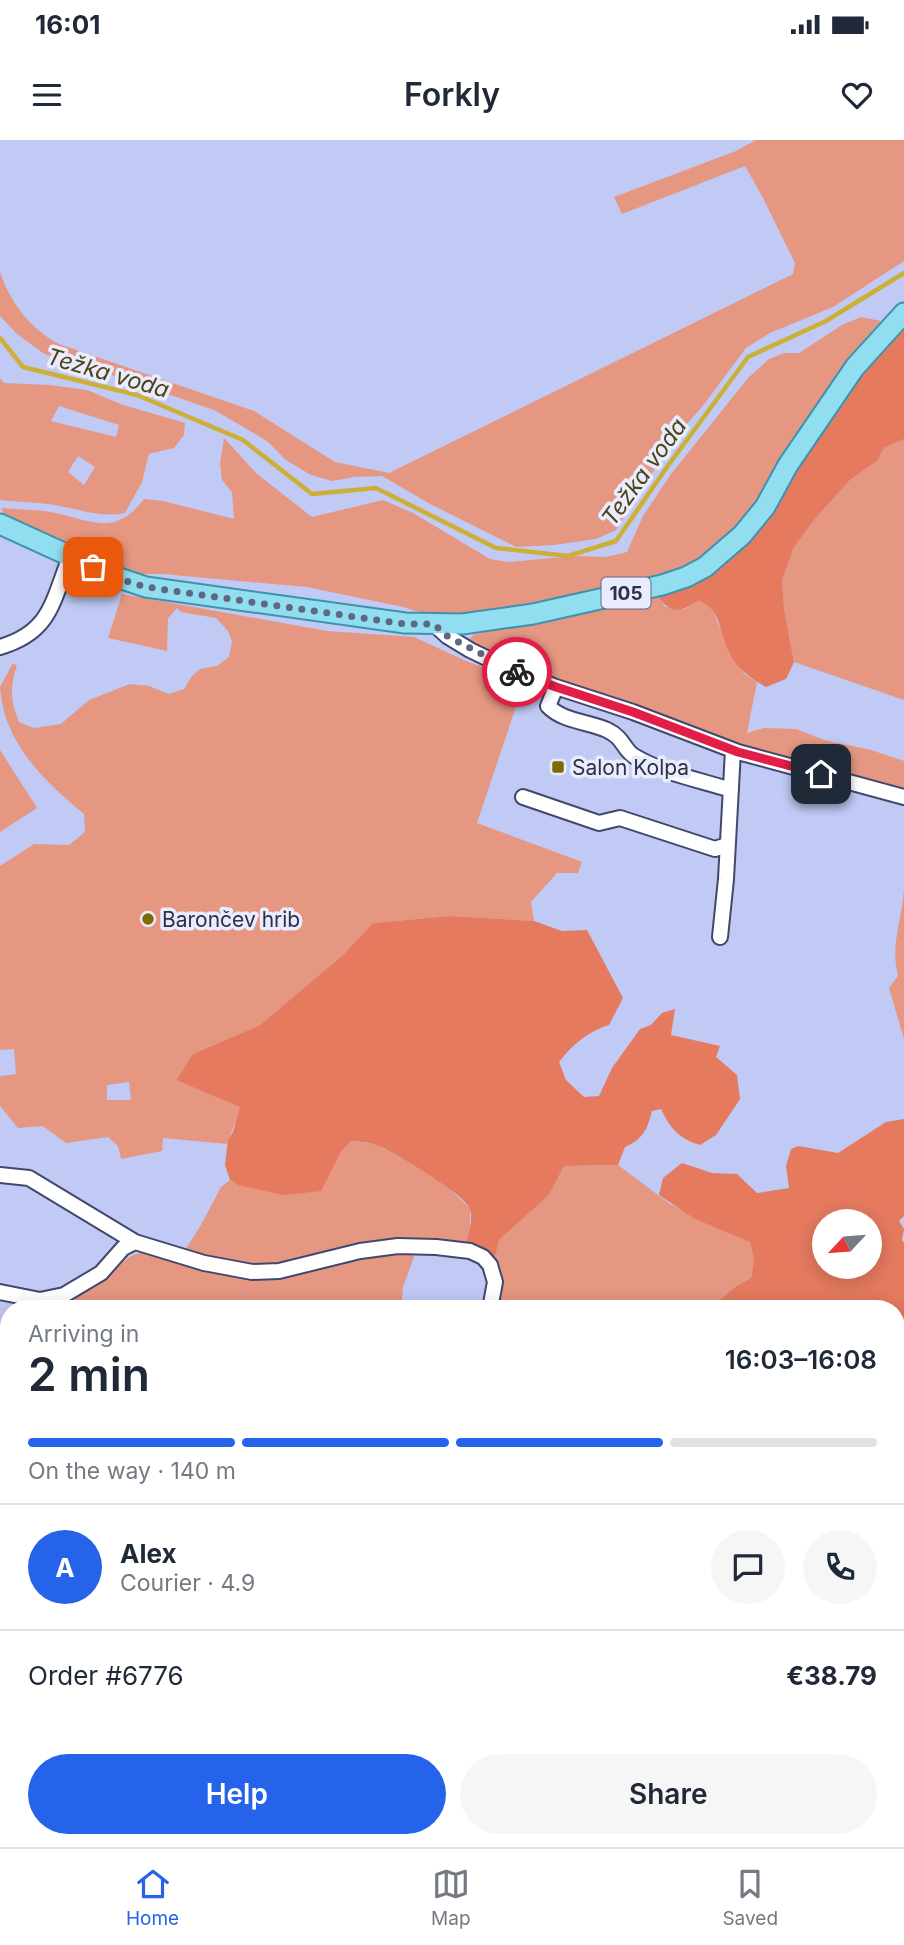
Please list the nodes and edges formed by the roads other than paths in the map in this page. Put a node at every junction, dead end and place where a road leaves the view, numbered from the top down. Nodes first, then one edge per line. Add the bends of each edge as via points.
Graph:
1 (904, 313) edge
2 (0, 524) edge
3 (71, 557) junction
4 (434, 624) junction
5 (0, 647) edge
6 (556, 687) junction
7 (733, 750) junction
8 (731, 790) junction
9 (523, 797) dead end
10 (904, 797) edge
11 (727, 845) junction
12 (720, 937) dead end
13 (0, 1175) edge
14 (135, 1242) junction
15 (0, 1292) edge
16 (492, 1300) edge

1 - 4 main road, 105 via 855,368 788,465 765,507 742,535 705,567 662,585 533,614
2 - 3 main road, 105
3 - 4 main road, 105 via 146,587 405,624
3 - 5 street via 38,629
4 - 6 street via 470,650
6 - 7 street
6 - 8 street via 548,706 554,713 619,736 632,755
7 - 8 street
7 - 10 street
8 - 11 street
9 - 11 street via 599,823 620,818 716,849
11 - 12 street
13 - 14 street via 29,1178
14 - 15 street via 123,1248 101,1273 64,1295 40,1300
14 - 16 street via 252,1272 279,1271 398,1246 470,1251 490,1265 495,1282

